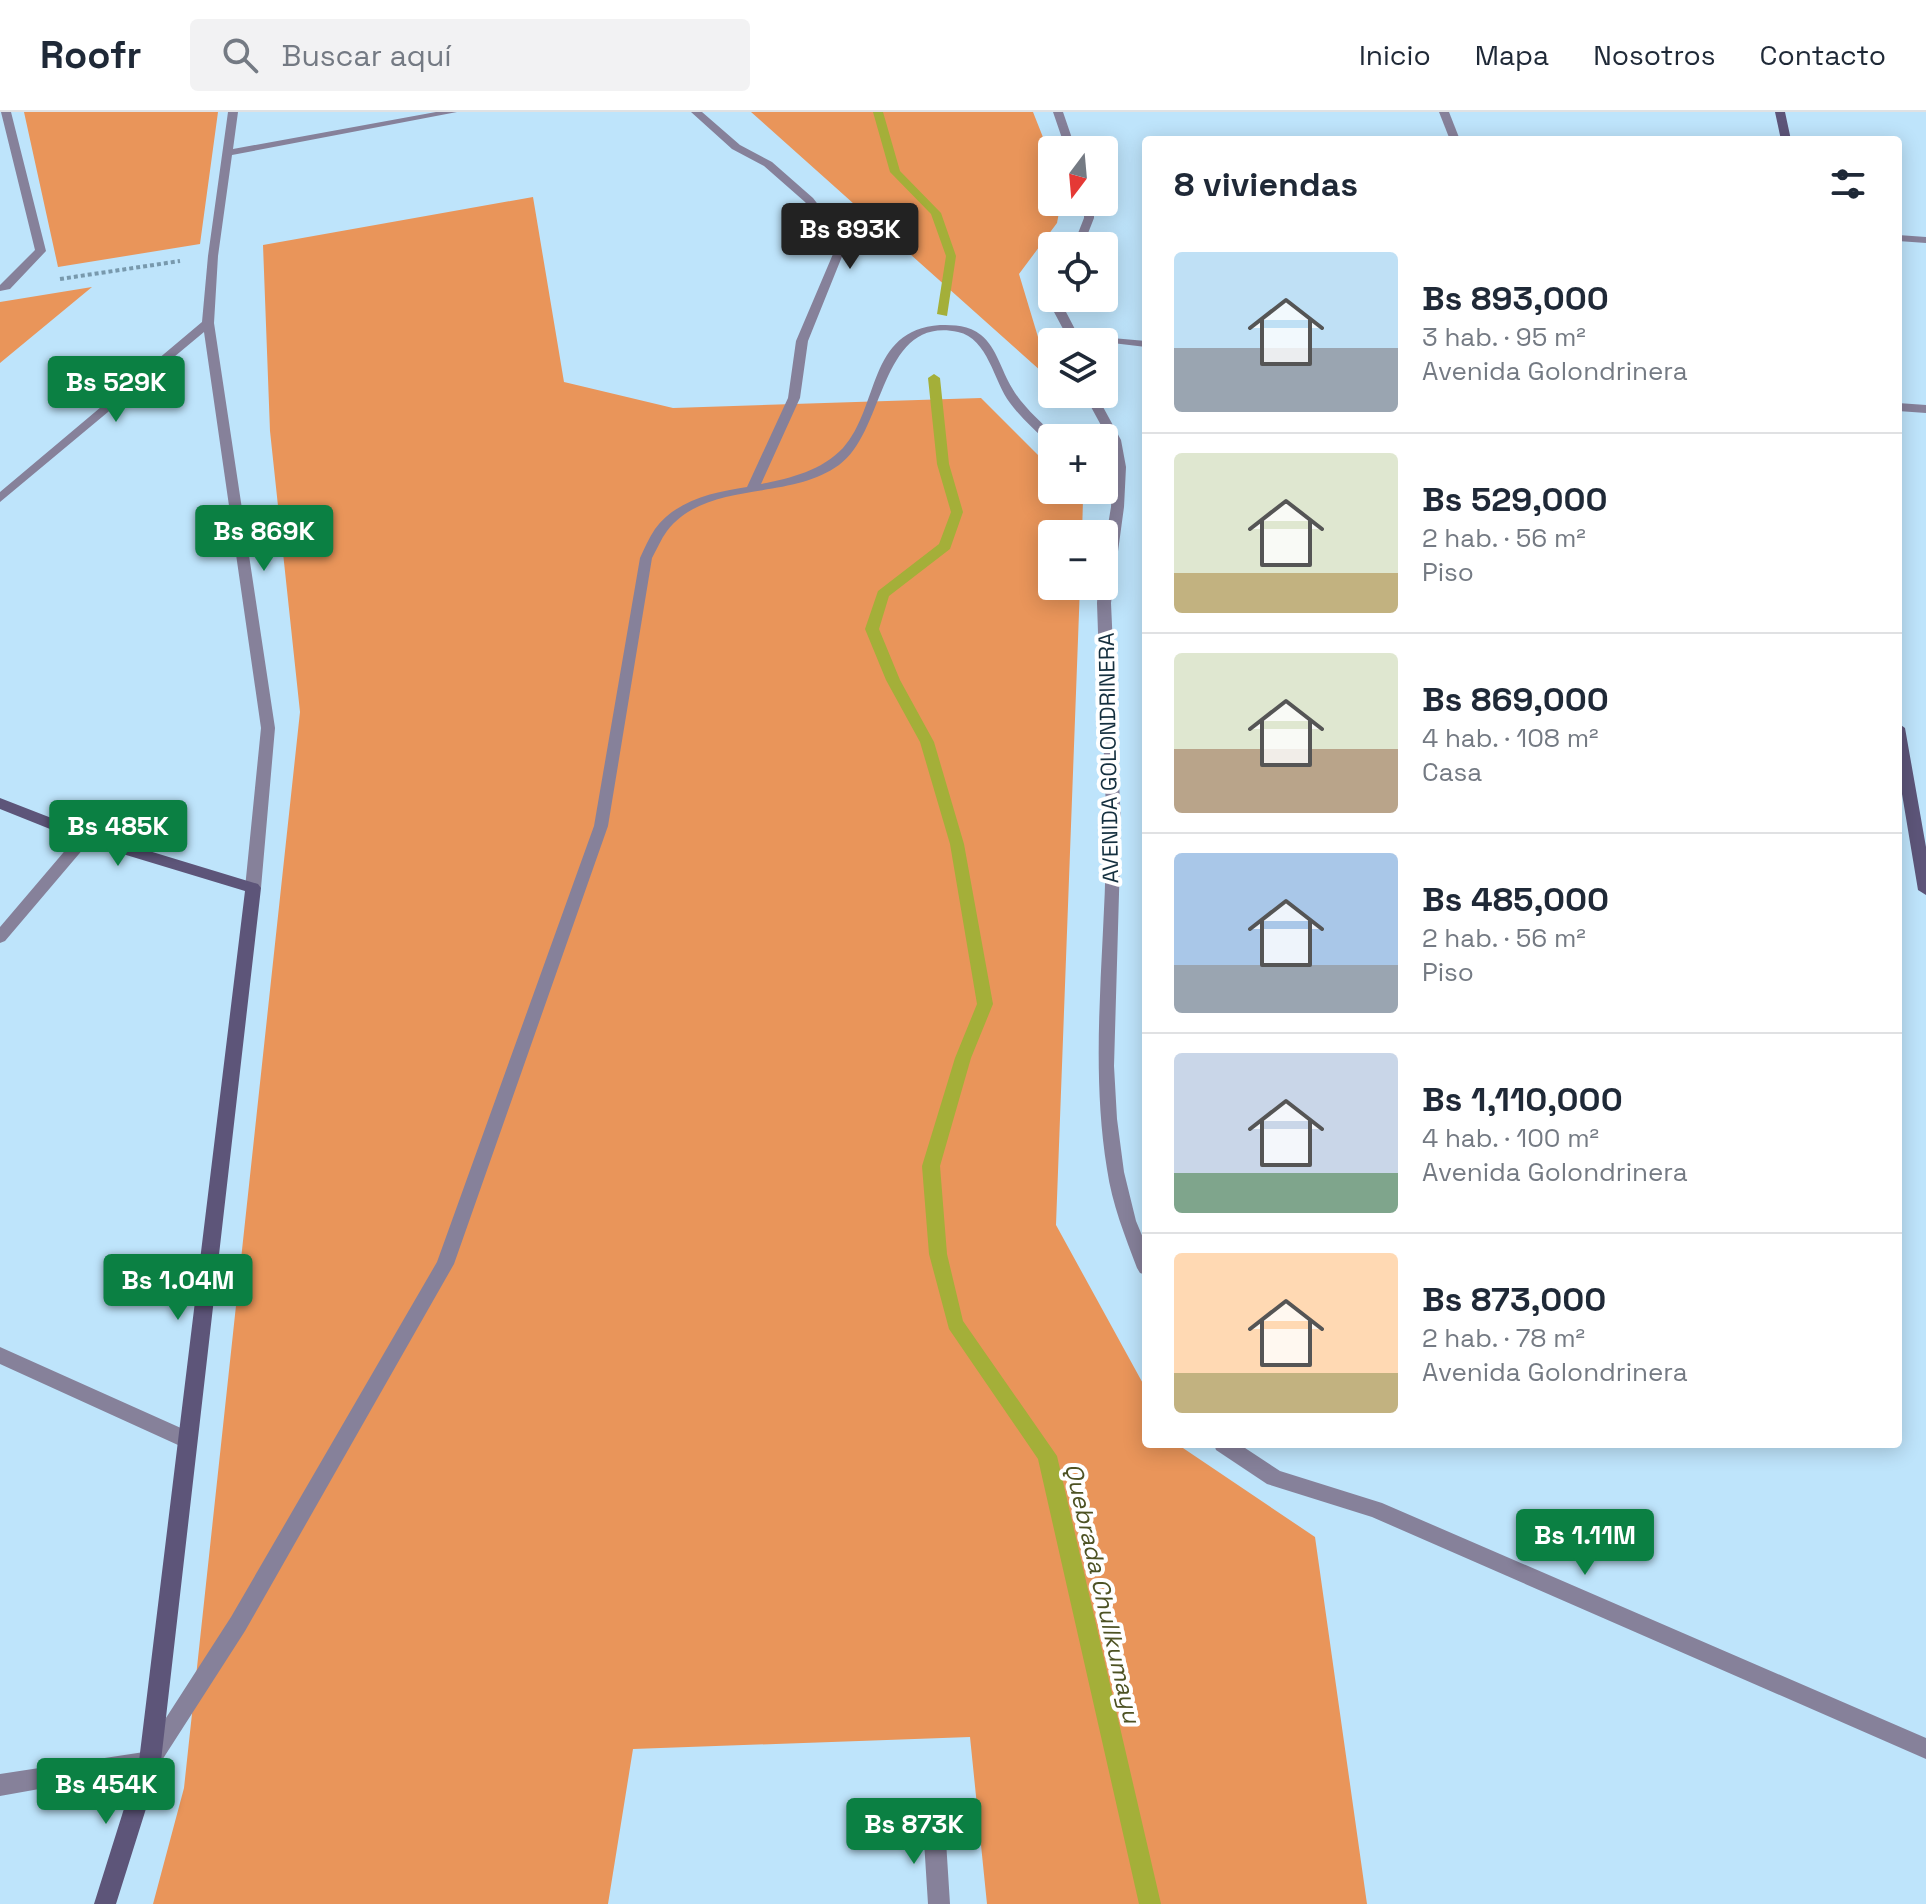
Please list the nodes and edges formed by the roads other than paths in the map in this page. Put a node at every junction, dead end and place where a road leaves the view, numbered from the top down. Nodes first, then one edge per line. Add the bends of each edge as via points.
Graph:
1 (6, 112) edge
2 (233, 112) edge
3 (452, 112) edge
4 (696, 112) edge
5 (1058, 112) edge
6 (1444, 112) edge
7 (1780, 112) edge
8 (1066, 136) edge
9 (1453, 136) edge
10 (1785, 136) edge
11 (227, 153) junction
12 (1902, 238) edge
13 (1926, 240) edge
14 (3, 288) edge
15 (208, 323) junction
16 (1118, 342) edge
17 (1142, 344) edge
18 (1902, 407) edge
19 (1926, 409) edge
20 (1038, 426) edge
21 (753, 487) junction
22 (0, 498) edge
23 (1113, 504) edge
24 (1902, 751) edge
25 (0, 803) edge
26 (85, 837) junction
27 (253, 888) junction
28 (1926, 890) edge
29 (0, 937) edge
30 (1142, 1260) edge
31 (0, 1355) edge
32 (185, 1439) junction
33 (1228, 1448) edge
34 (1926, 1749) edge
35 (150, 1761) junction
36 (0, 1785) edge
37 (934, 1825) dead end
38 (105, 1904) edge
39 (939, 1904) edge

1 - 14 street via 41,251
2 - 11 street
3 - 11 street
4 - 21 street via 809,200 831,228 838,254 802,341 794,398
5 - 8 street
6 - 9 street
7 - 10 street
11 - 15 street
12 - 13 street
15 - 22 street
15 - 27 street via 268,728
16 - 17 street
18 - 19 street
20 - 21 street via 1024,413 976,335 957,328 931,329 901,345 886,362 858,438 846,455 810,476
21 - 35 street via 687,507 665,521 652,539 601,826 445,1264 238,1624
23 - 30 street, AVENIDA GOLONDRINERA via 1116,536 1104,599 1113,856 1106,1055 1114,1152
24 - 28 street
25 - 26 street
26 - 27 street
26 - 29 street
27 - 32 street
31 - 32 street
32 - 35 street
33 - 34 street via 1274,1478 1375,1509
35 - 36 street
35 - 38 street
37 - 39 street

